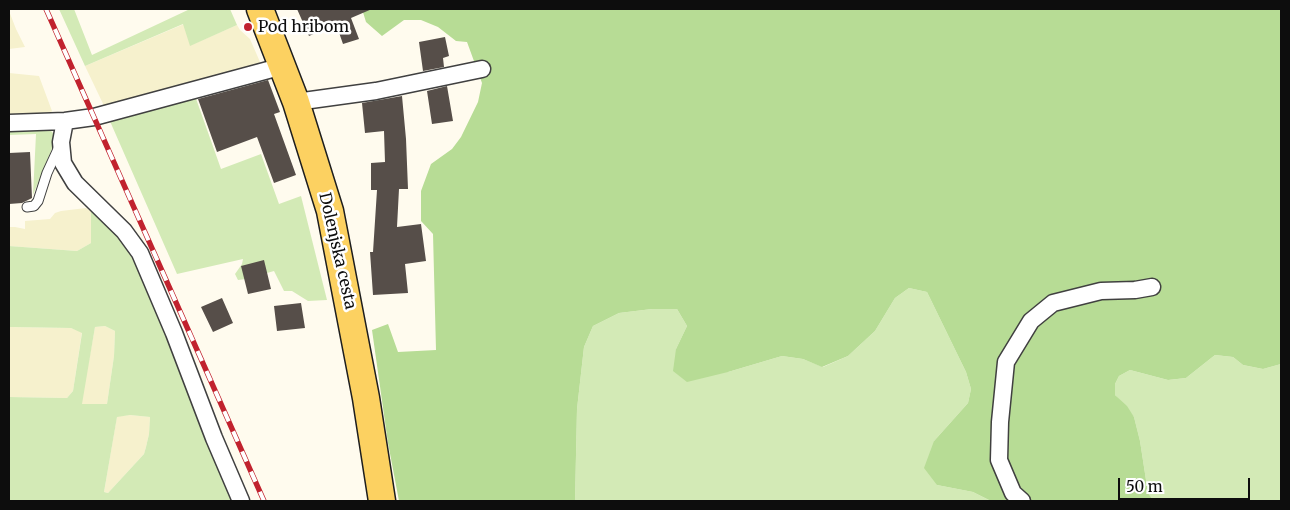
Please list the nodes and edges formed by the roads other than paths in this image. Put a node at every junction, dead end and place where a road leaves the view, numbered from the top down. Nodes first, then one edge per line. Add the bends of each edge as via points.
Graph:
1 (260, 9) edge
2 (284, 66) junction
3 (482, 69) dead end
4 (296, 102) junction
5 (66, 121) junction
6 (9, 123) edge
7 (61, 142) junction
8 (27, 207) dead end
9 (1152, 287) dead end
10 (241, 501) edge
11 (382, 501) edge
12 (1022, 501) edge

1 - 2 main road, Dolenjska cesta
2 - 4 main road, Dolenjska cesta
2 - 5 street via 94,117
3 - 4 street via 376,91
4 - 11 main road, Dolenjska cesta via 327,202 338,250
5 - 6 street
5 - 7 street
7 - 8 lane via 38,201
7 - 10 street via 63,163 75,183 124,231 140,254
9 - 12 street via 1101,291 1053,303 1031,321 1006,362 999,460 1013,493

